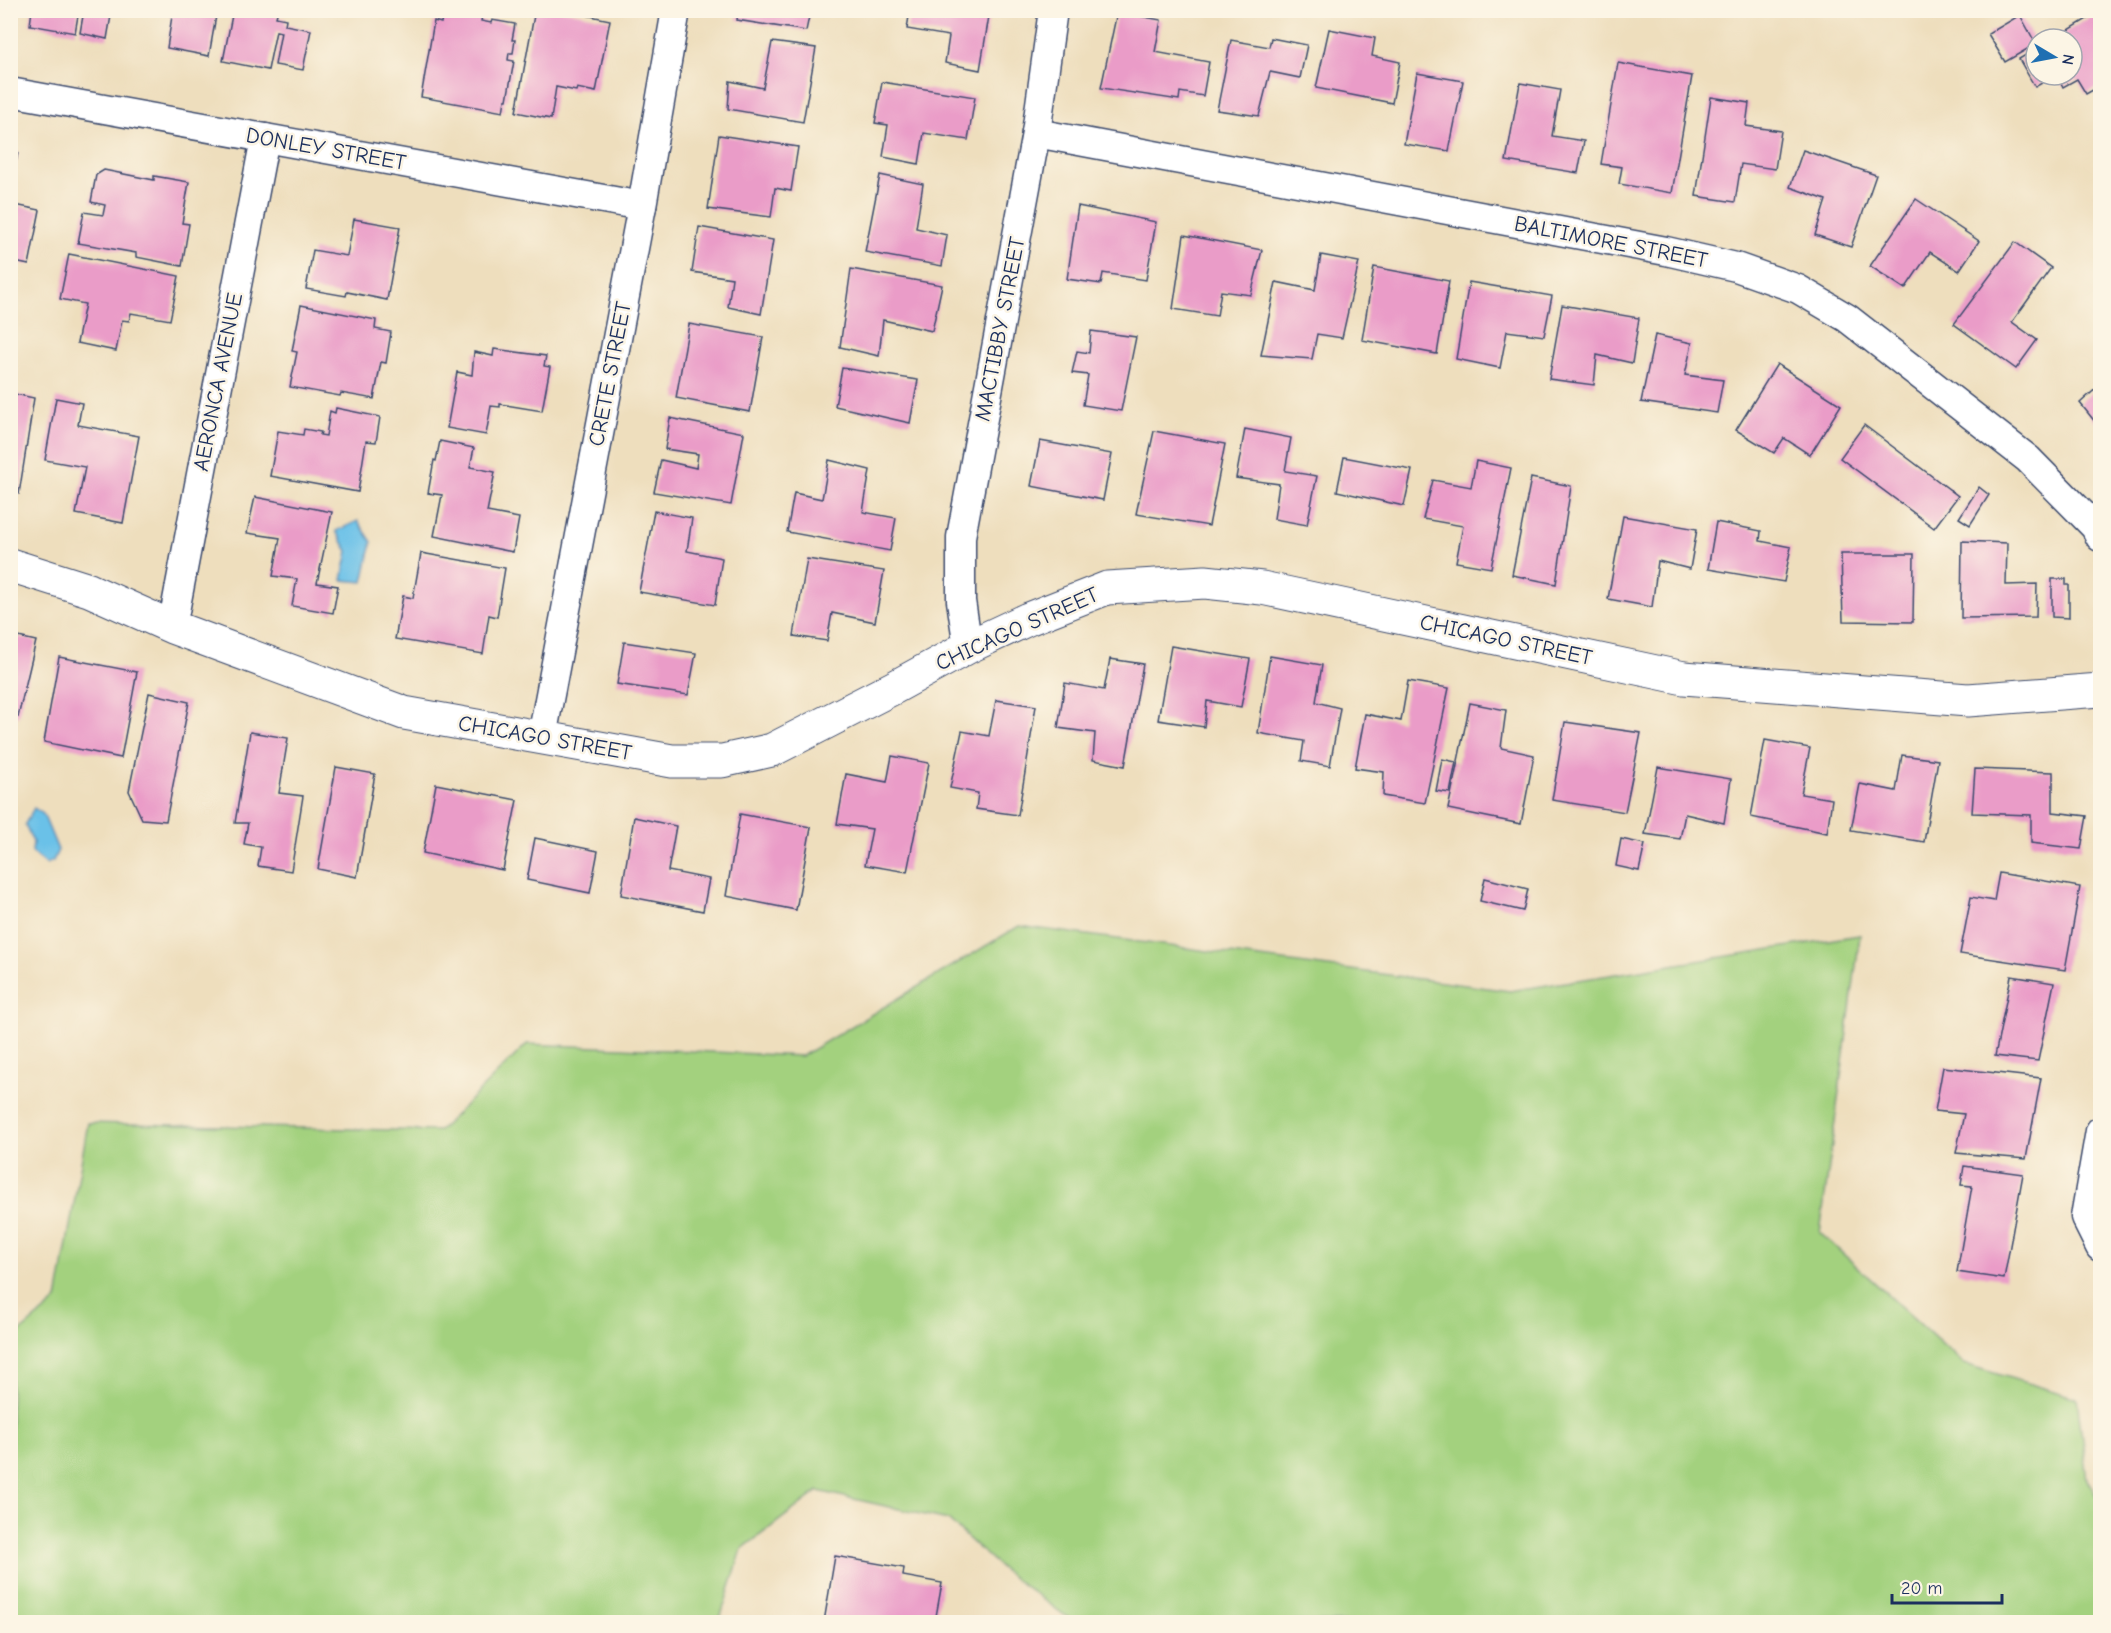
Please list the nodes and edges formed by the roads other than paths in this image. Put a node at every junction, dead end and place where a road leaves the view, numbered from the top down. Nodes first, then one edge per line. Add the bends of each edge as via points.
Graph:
1 (676, 10) edge
2 (1053, 10) edge
3 (10, 92) edge
4 (1036, 133) junction
5 (265, 138) junction
6 (642, 206) junction
7 (2100, 537) edge
8 (10, 565) edge
9 (172, 627) junction
10 (968, 647) junction
11 (2100, 690) edge
12 (542, 737) junction
13 (2100, 1131) edge
14 (2100, 1247) edge

1 - 6 street, CRETE STREET
2 - 4 street, MACTIBBY STREET
3 - 5 street, DONLEY STREET
4 - 7 street, BALTIMORE STREET via 1666,251 1736,267 1798,289 1847,318 2028,459 2095,527
4 - 10 street, MACTIBBY STREET via 961,537 961,601
5 - 6 street, DONLEY STREET
5 - 9 street, AERONCA AVENUE
6 - 12 street, CRETE STREET
8 - 9 street, CHICAGO STREET via 89,590
9 - 12 street, CHICAGO STREET via 404,713
10 - 11 street, CHICAGO STREET via 1107,588 1205,582 1262,588 1684,678 1968,700
10 - 12 street, CHICAGO STREET via 772,750 722,761 672,761
13 - 14 street via 2085,1217

